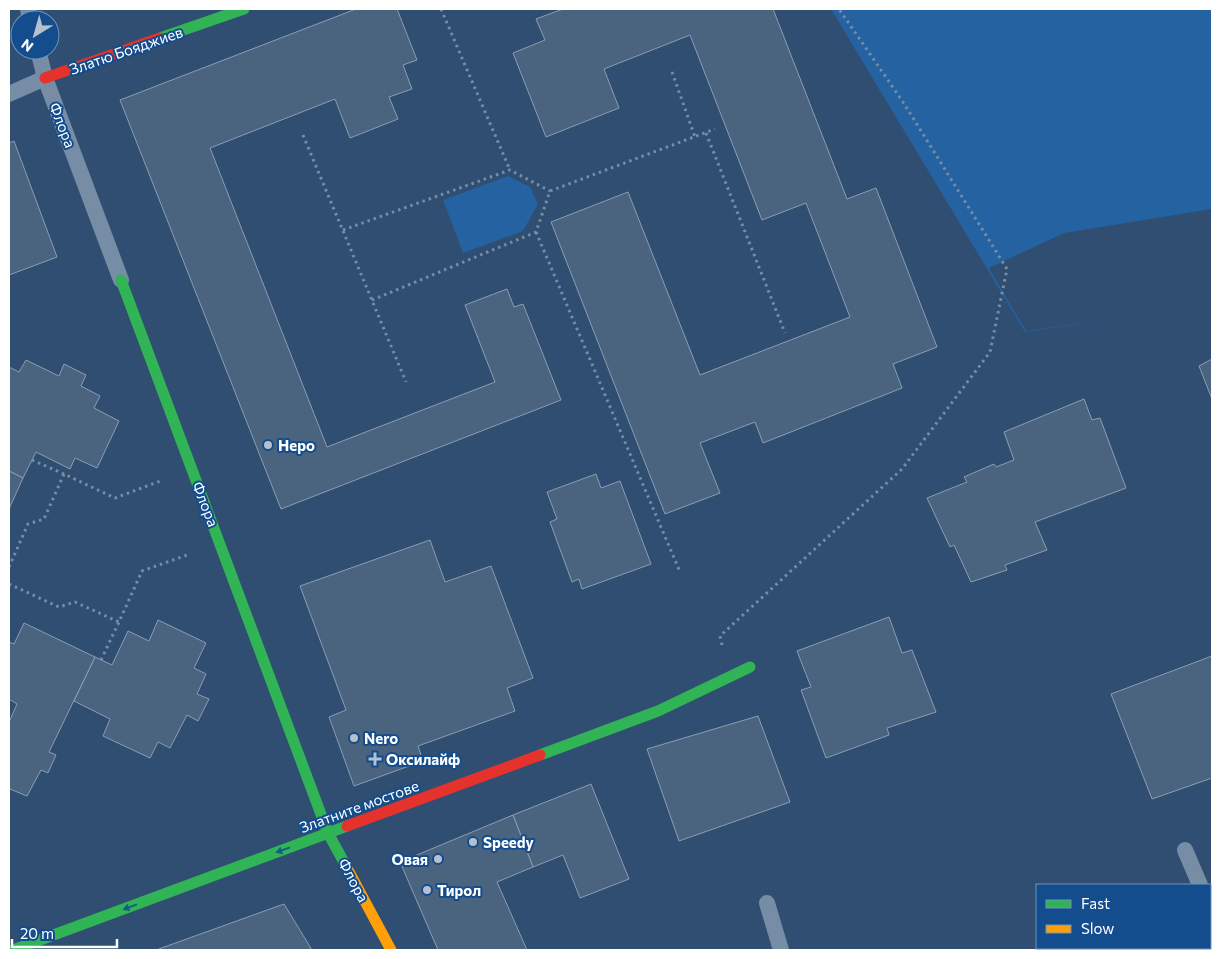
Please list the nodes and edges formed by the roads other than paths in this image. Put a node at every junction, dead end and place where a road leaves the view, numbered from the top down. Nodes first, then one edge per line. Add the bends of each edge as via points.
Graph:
1 (244, 9) edge
2 (40, 60) edge
3 (45, 78) junction
4 (9, 94) edge
5 (121, 280) joint
6 (750, 667) dead end
7 (328, 833) junction
8 (1185, 850) dead end
9 (1200, 884) edge
10 (767, 902) dead end
11 (12, 950) edge
12 (391, 950) edge
13 (781, 950) edge

1 - 3 street, Златю Бояджиев
2 - 3 lane, Флора
3 - 4 lane, Златю Бояджиев
3 - 5 lane, Флора
5 - 7 street, Флора
6 - 7 street, Златните мостове via 658,710
7 -> 11 street, Златните мостове
7 - 12 street, Флора
8 - 9 lane
10 - 13 lane

